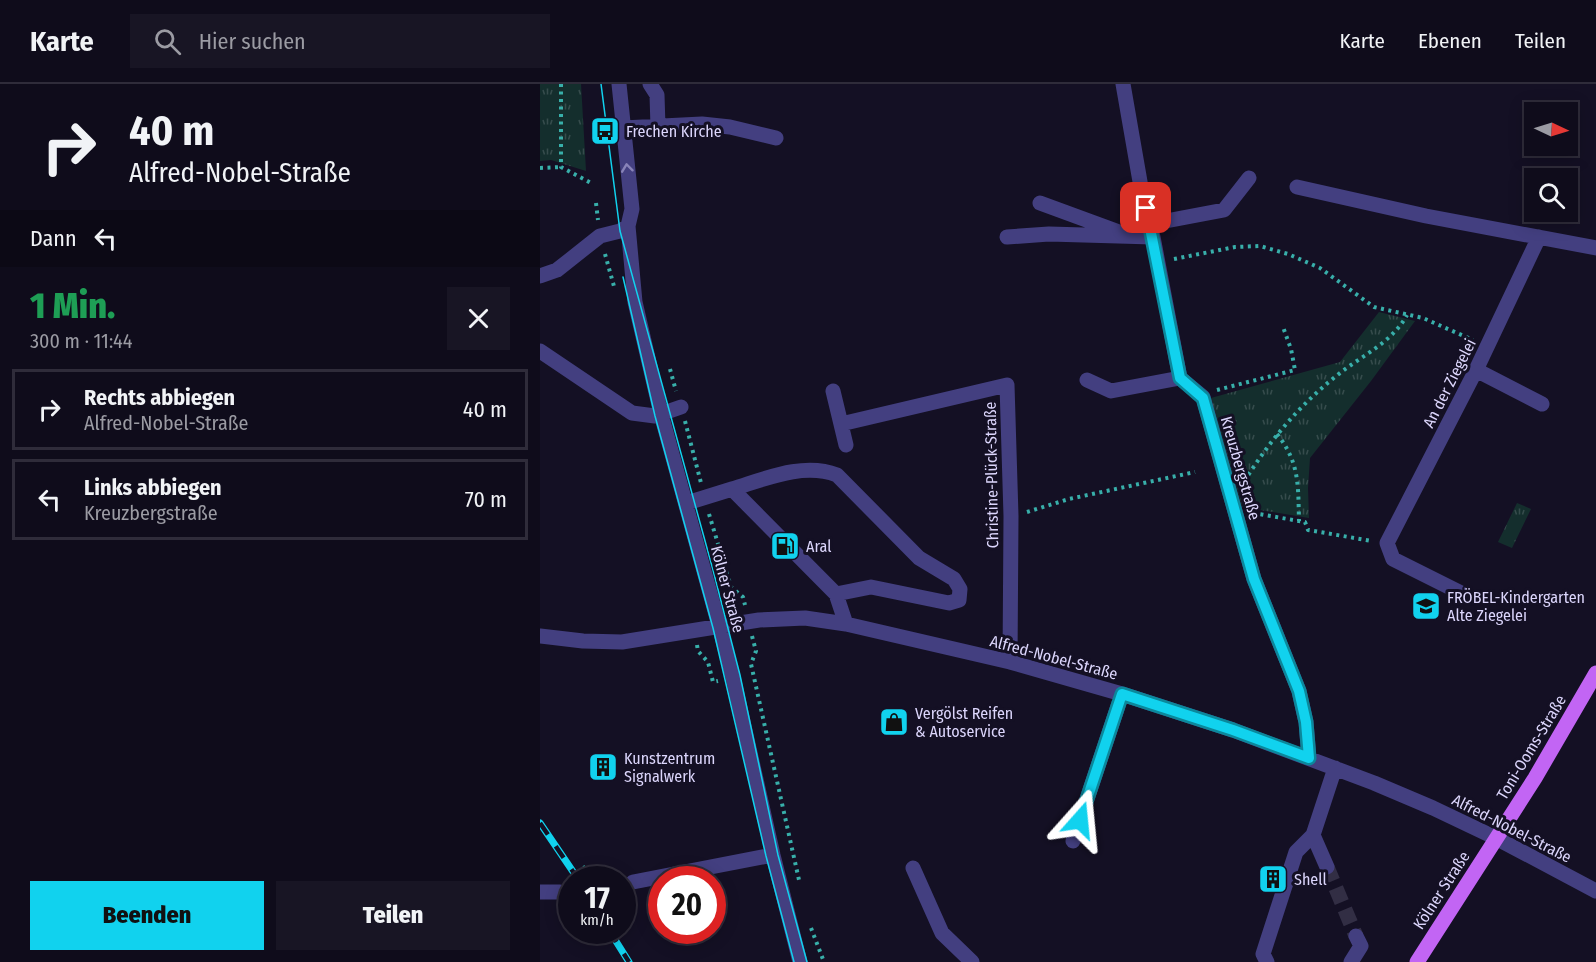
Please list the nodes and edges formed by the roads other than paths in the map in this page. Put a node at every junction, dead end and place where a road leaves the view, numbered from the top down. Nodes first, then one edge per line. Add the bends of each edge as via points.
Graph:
1 (619, 84) edge
2 (650, 84) edge
3 (1123, 84) edge
4 (658, 127) junction
5 (623, 128) junction
6 (776, 138) dead end
7 (1249, 178) dead end
8 (1297, 187) dead end
9 (1040, 203) dead end
10 (628, 226) junction
11 (1151, 230) junction
12 (1006, 237) dead end
13 (1132, 237) junction
14 (1539, 237) junction
15 (1596, 248) edge
16 (540, 276) edge
17 (540, 351) edge
18 (1476, 370) junction
19 (1180, 378) junction
20 (1087, 380) dead end
21 (833, 391) dead end
22 (1542, 404) dead end
23 (681, 407) road end
24 (661, 414) junction
25 (841, 424) junction
26 (846, 445) dead end
27 (732, 489) junction
28 (687, 502) junction
29 (1461, 593) dead end
30 (836, 594) junction
31 (846, 624) junction
32 (720, 627) junction
33 (540, 636) edge
34 (1010, 662) junction
35 (1596, 673) edge
36 (1122, 694) junction
37 (1309, 758) junction
38 (1335, 768) junction
39 (1313, 835) junction
40 (1496, 838) junction
41 (1073, 841) dead end
42 (773, 855) junction
43 (1327, 867) tunnel mouth
44 (914, 868) dead end
45 (636, 881) edge
46 (558, 891) edge
47 (1596, 891) edge
48 (540, 892) edge
49 (1356, 936) tunnel mouth
50 (800, 962) edge
51 (972, 962) edge
52 (1267, 962) edge
53 (1351, 962) edge
54 (1417, 962) edge

1 - 5 street, Kölner Straße
2 - 4 street via 657,95
3 - 11 street
4 - 5 street
4 - 6 street via 702,124
10 -> 5 street, Kölner Straße via 632,209
7 - 11 street via 1224,210
8 - 14 street
9 - 13 street
10 - 16 street via 600,236 557,270
10 - 24 street, Kölner Straße via 635,302
11 - 13 street
11 - 19 street
12 - 13 street
14 - 15 street
14 - 18 street, An der Ziegelei
17 - 24 street via 632,414
18 - 22 street
18 - 29 street, An der Ziegelei via 1387,543 1392,559
19 - 20 street via 1111,391
19 - 37 street, Kreuzbergstraße via 1203,398 1254,579 1299,691
21 - 25 street
23 - 24 street
24 - 28 street, Kölner Straße
25 - 26 street
25 - 34 street, Christine-Plück-Straße via 1007,385
27 - 28 street
27 - 30 street
27 - 30 street via 784,473 824,470 837,476 919,558 954,579 960,590 959,600 949,603 871,586
28 - 32 street, Kölner Straße
30 - 31 street
31 - 32 street, Alfred-Nobel-Straße via 805,618
31 - 34 street, Alfred-Nobel-Straße
32 - 33 street, Alfred-Nobel-Straße via 622,642
32 - 42 street, Kölner Straße
34 - 36 street, Alfred-Nobel-Straße
35 - 40 main road, Toni-Ooms-Straße
36 - 37 street, Alfred-Nobel-Straße
36 - 41 street
37 - 38 street, Alfred-Nobel-Straße
38 - 39 street
38 - 40 street, Alfred-Nobel-Straße
39 - 43 street
39 - 52 street via 1296,852 1263,954
40 - 47 street, Alfred-Nobel-Straße
40 - 54 main road, Kölner Straße
42 - 45 street
42 - 50 street, Kölner Straße
44 - 51 street via 942,933
46 - 48 street
49 - 53 street via 1361,946

